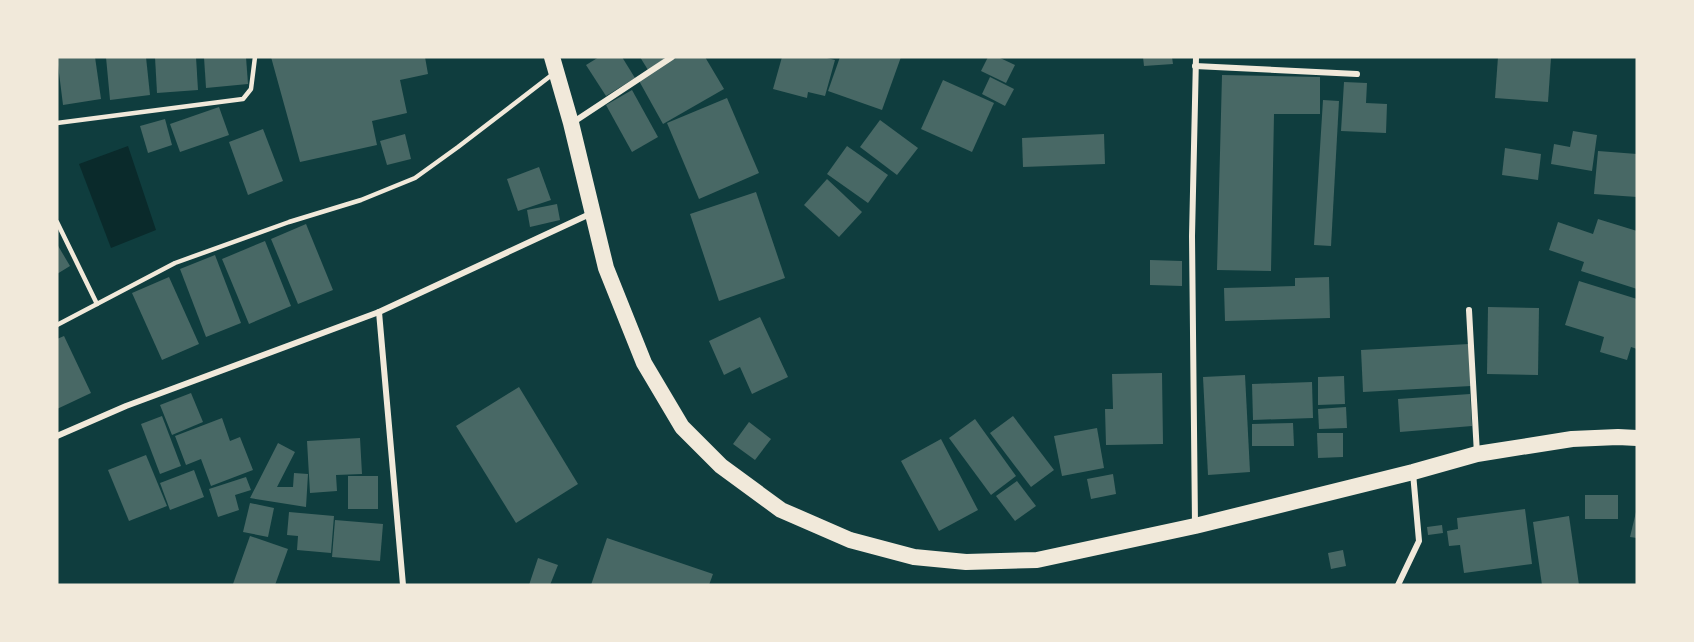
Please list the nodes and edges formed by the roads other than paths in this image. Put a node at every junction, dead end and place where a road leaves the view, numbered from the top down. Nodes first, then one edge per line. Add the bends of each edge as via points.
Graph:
1 (255, 57) edge
2 (672, 57) edge
3 (1196, 57) edge
4 (554, 64) edge
5 (1195, 66) junction
6 (1357, 74) dead end
7 (57, 123) edge
8 (571, 123) junction
9 (592, 213) junction
10 (57, 222) edge
11 (97, 304) junction
12 (1469, 310) dead end
13 (379, 312) junction
14 (57, 326) edge
15 (57, 436) edge
16 (1637, 438) edge
17 (1477, 454) junction
18 (1413, 472) junction
19 (1195, 526) junction
20 (403, 585) edge
21 (1398, 585) edge

1 - 7 lane via 251,89 243,99
2 - 8 street
3 - 5 street
4 - 8 highway
4 - 11 lane via 458,147 415,178 175,263
5 - 6 street
5 - 19 street
8 - 9 highway
9 - 13 street
9 - 19 highway via 606,268 644,363 682,427 721,466 781,510 850,540 914,556 966,562 1037,560
10 - 11 lane
11 - 14 lane
12 - 17 street
13 - 15 street via 126,406
13 - 20 street
16 - 17 highway via 1572,439
17 - 18 highway
18 - 19 highway
18 - 21 street via 1419,541

